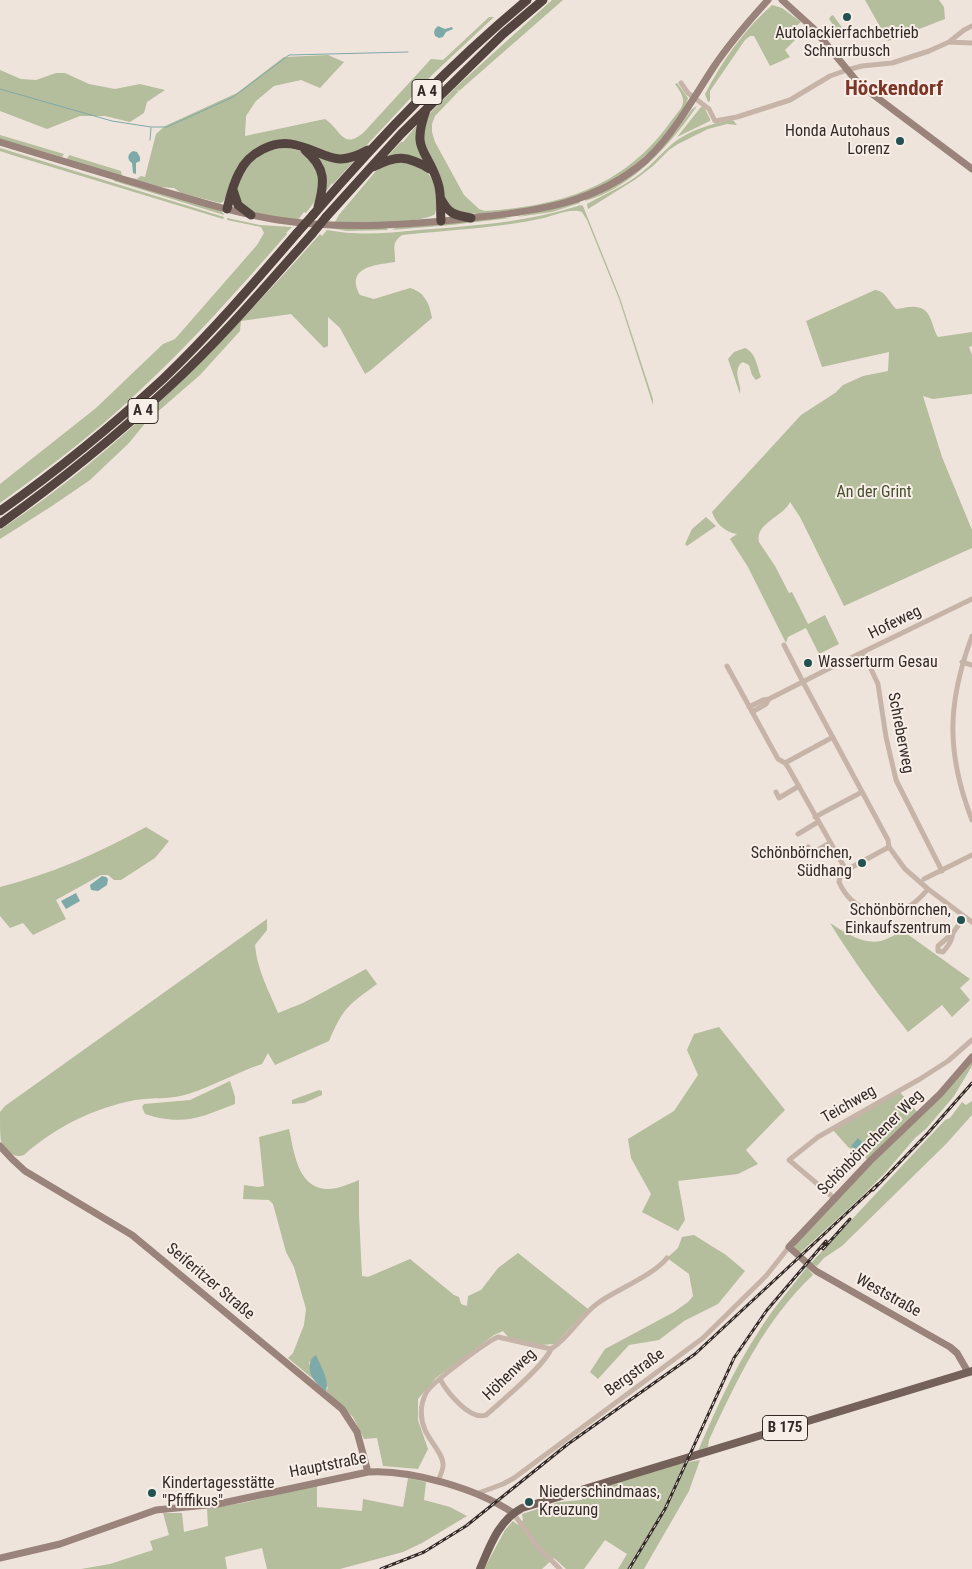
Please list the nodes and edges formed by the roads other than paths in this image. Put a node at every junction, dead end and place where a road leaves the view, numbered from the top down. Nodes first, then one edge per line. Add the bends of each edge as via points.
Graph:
1 (527, 0) edge
2 (543, 0) edge
3 (768, 0) edge
4 (782, 0) edge
5 (972, 26) edge
6 (949, 42) junction
7 (972, 43) edge
8 (847, 70) junction
9 (681, 83) dead end
10 (695, 98) junction
11 (427, 108) junction
12 (0, 142) edge
13 (301, 146) junction
14 (373, 148) junction
15 (431, 169) junction
16 (972, 169) edge
17 (368, 170) junction
18 (233, 188) junction
19 (440, 199) junction
20 (227, 210) junction
21 (315, 213) junction
22 (251, 215) junction
23 (470, 218) junction
24 (441, 221) junction
25 (0, 510) edge
26 (0, 524) edge
27 (972, 599) edge
28 (972, 636) edge
29 (784, 645) dead end
30 (863, 652) junction
31 (962, 662) junction
32 (972, 665) edge
33 (727, 666) dead end
34 (803, 682) junction
35 (751, 709) junction
36 (832, 737) junction
37 (785, 763) junction
38 (799, 786) junction
39 (776, 792) dead end
40 (862, 792) junction
41 (816, 820) junction
42 (972, 820) edge
43 (798, 834) dead end
44 (830, 843) junction
45 (808, 847) dead end
46 (888, 847) junction
47 (972, 855) edge
48 (846, 870) junction
49 (942, 871) junction
50 (924, 879) dead end
51 (928, 889) junction
52 (964, 917) junction
53 (972, 922) edge
54 (953, 932) dead end
55 (972, 1040) edge
56 (964, 1048) junction
57 (972, 1057) edge
58 (0, 1146) edge
59 (834, 1198) junction
60 (789, 1247) junction
61 (665, 1260) dead end
62 (551, 1349) junction
63 (970, 1372) edge
64 (440, 1379) junction
65 (368, 1472) junction
66 (438, 1482) junction
67 (476, 1494) junction
68 (514, 1513) junction
69 (0, 1558) edge
70 (480, 1569) edge
71 (560, 1569) edge

1 - 14 highway, A 4 via 464,56
2 - 11 highway, A 4
3 - 10 main road via 736,36
4 - 8 main road via 806,21
5 - 6 street
6 - 7 street
6 - 8 street via 892,63
8 - 10 street via 830,76 790,100 737,117 715,121 710,109
8 - 16 main road via 859,84
9 - 10 street
10 - 23 main road via 663,142 645,160 612,183 558,206
11 - 15 highway via 419,138
11 - 17 highway, A 4
12 - 20 main road
13 - 14 highway via 335,159 347,159
13 - 18 highway via 281,144 257,153 239,172
13 - 21 highway via 316,160 323,177 323,191
14 - 21 highway, A 4
15 - 17 highway via 400,157
15 - 19 highway via 439,185
17 - 26 highway, A 4, bridge via 170,386 93,454
18 - 20 highway
18 - 22 highway via 238,204
19 - 23 highway via 454,215
19 - 24 highway
20 - 22 main road
21 - 25 highway, A 4, bridge via 214,327 163,378 79,452
22 - 24 main road via 344,226
23 - 24 main road
27 - 30 street, Hofeweg
28 - 31 street
29 - 34 street
30 - 34 street, Hofeweg
30 - 49 street, Schreberweg via 878,684 896,780
31 - 32 street
31 - 42 street via 956,686 952,737 963,796
33 - 35 street
34 - 35 street, Hofeweg
34 - 36 street
35 - 37 street via 778,759
36 - 37 street
36 - 40 street
37 - 38 street
38 - 39 street via 779,798
38 - 41 street
40 - 41 street
40 - 46 street via 888,840
41 - 43 street
41 - 44 street
44 - 45 street via 812,853
44 - 48 street
46 - 48 street
46 - 51 street via 905,869
47 - 49 street
48 - 51 street via 838,882 853,903 869,911 895,912 911,905
49 - 50 street
51 - 52 street
52 - 53 street
52 - 54 street
55 - 56 street, Teichweg
56 - 57 street
56 - 59 street, Teichweg via 920,1079 818,1138 789,1160
57 - 59 main road, Schönbörnchener Weg via 940,1094
58 - 65 main road, Seiferitzer Straße via 25,1171 132,1235 342,1409 357,1432
59 - 60 main road, Schönbörnchener Weg
60 - 63 main road, Weststraße via 816,1271 950,1347
60 - 67 street, Bergstraße via 766,1276 703,1338 514,1478
61 - 62 street via 598,1303
62 - 64 street via 498,1337
62 - 64 street, Höhenweg via 547,1358 482,1417 454,1399
63 - 68 main road, B 175 via 598,1484
64 - 66 street via 426,1391 421,1406 425,1431 444,1464
65 - 66 main road, Hauptstraße via 385,1471
65 - 69 main road, Hauptstraße via 218,1504 156,1510 60,1544
66 - 67 main road, Hauptstraße
67 - 68 main road, Hauptstraße
68 - 70 main road, B 175 via 495,1534
68 - 71 street via 537,1546

